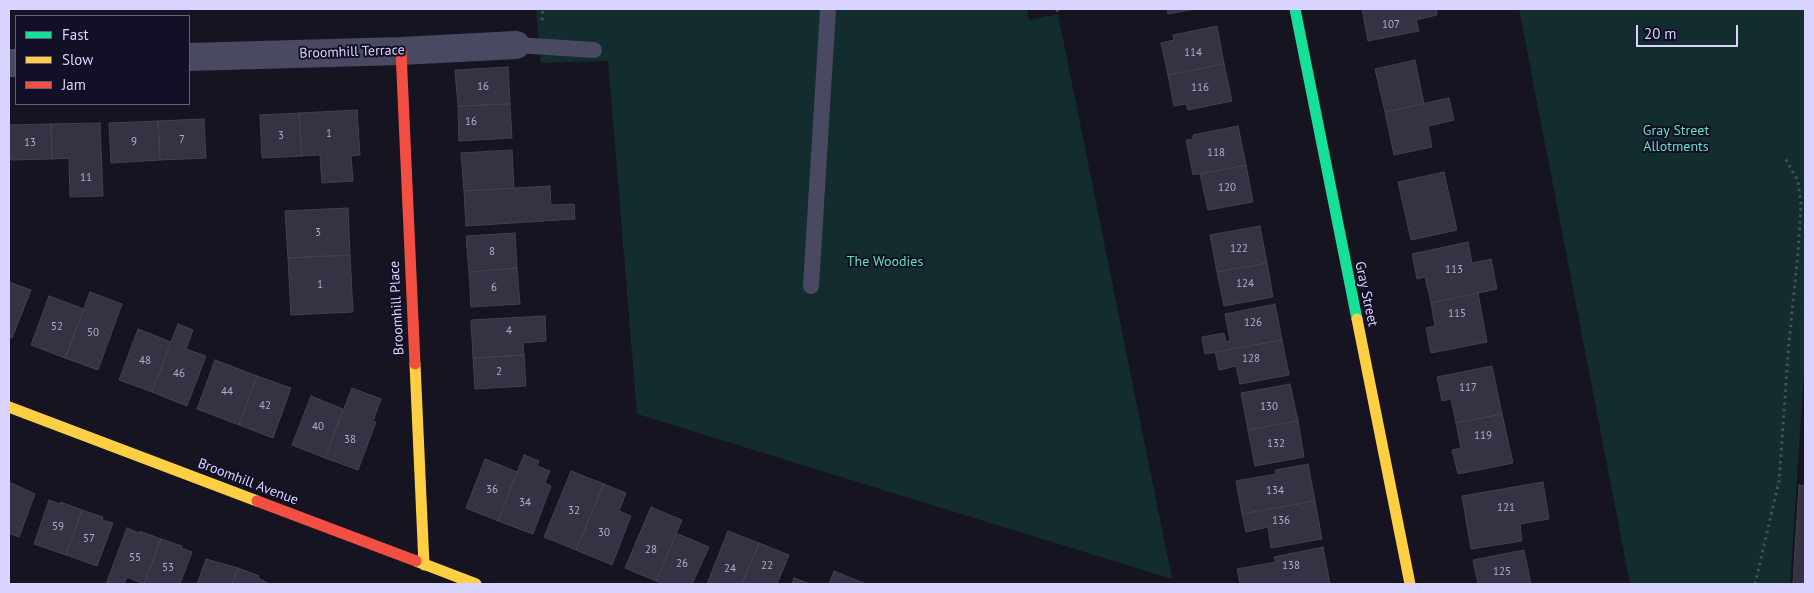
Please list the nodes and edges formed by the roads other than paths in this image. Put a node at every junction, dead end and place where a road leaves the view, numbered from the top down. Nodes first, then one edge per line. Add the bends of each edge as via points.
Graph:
1 (828, 9) edge
2 (1294, 9) edge
3 (516, 45) joint
4 (594, 50) dead end
5 (401, 51) junction
6 (190, 57) edge
7 (811, 286) dead end
8 (9, 407) edge
9 (424, 565) junction
10 (476, 584) edge
11 (1410, 584) edge

1 - 7 lane
2 - 11 street, Gray Street
3 - 4 lane
3 - 5 street, Broomhill Terrace
5 - 6 street, Broomhill Terrace
5 - 9 street, Broomhill Place
8 - 9 street, Broomhill Avenue
9 - 10 street, Broomhill Avenue

